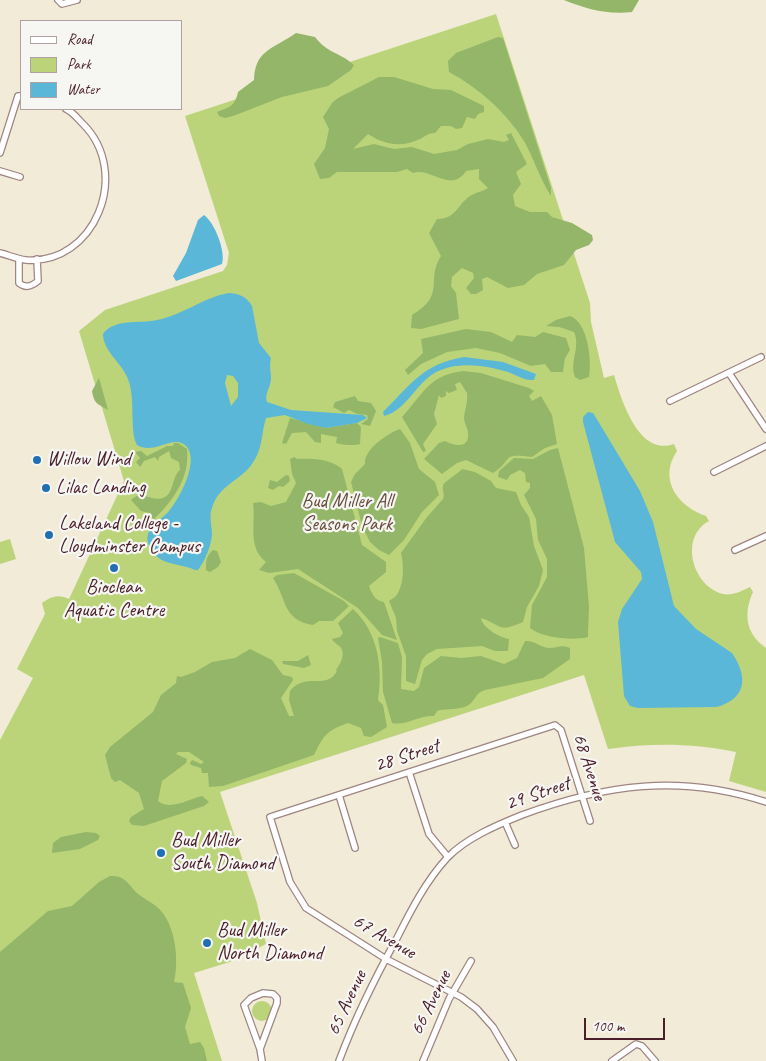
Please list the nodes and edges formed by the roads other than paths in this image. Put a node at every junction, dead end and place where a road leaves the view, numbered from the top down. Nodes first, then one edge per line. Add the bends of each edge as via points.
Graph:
1 (58, 0) edge
2 (77, 0) edge
3 (20, 96) edge
4 (70, 110) edge
5 (0, 154) edge
6 (0, 171) edge
7 (20, 177) dead end
8 (0, 253) edge
9 (19, 259) junction
10 (37, 259) junction
11 (761, 357) dead end
12 (729, 373) junction
13 (670, 402) dead end
14 (766, 429) edge
15 (766, 446) edge
16 (714, 472) dead end
17 (766, 536) edge
18 (735, 550) dead end
19 (555, 725) joint
20 (409, 772) junction
21 (339, 795) junction
22 (582, 796) junction
23 (766, 802) edge
24 (270, 817) joint
25 (506, 822) junction
26 (590, 822) dead end
27 (515, 845) dead end
28 (355, 848) dead end
29 (448, 857) junction
30 (386, 959) junction
31 (471, 961) dead end
32 (453, 992) junction
33 (260, 1049) junction
34 (262, 1061) edge
35 (339, 1061) edge
36 (423, 1061) edge
37 (513, 1061) edge
38 (612, 1061) edge
39 (655, 1061) edge

1 - 2 street via 62,4
3 - 5 street
4 - 10 street via 89,130 99,147 106,171 105,196 85,234 59,253
6 - 7 street
8 - 9 street
9 - 10 street
9 - 10 street via 19,282 26,286 38,281
11 - 12 street
12 - 13 street
12 - 14 street
15 - 16 street
17 - 18 street
19 - 20 street, 28 Street
19 - 22 street, 68 Avenue via 561,730
20 - 21 street, 28 Street
20 - 29 street via 429,834
21 - 24 street, 28 Street
21 - 28 street
22 - 23 street, 29 Street via 619,788 681,784 732,792
22 - 25 street, 29 Street
22 - 26 street, 68 Avenue
24 - 30 street, 67 Avenue via 290,882 306,908
25 - 27 street
25 - 29 street, 29 Street via 486,831
29 - 30 street, 29 Street via 418,898
30 - 32 street, 67 Avenue
30 - 35 street, 65 Avenue via 361,1006
31 - 32 street, 66 Avenue
32 - 36 street, 66 Avenue
32 - 37 street, 67 Avenue via 493,1027
33 - 33 street via 277,1008 277,998 271,993 251,998 244,1005
33 - 34 street
38 - 39 street via 636,1044 642,1046

